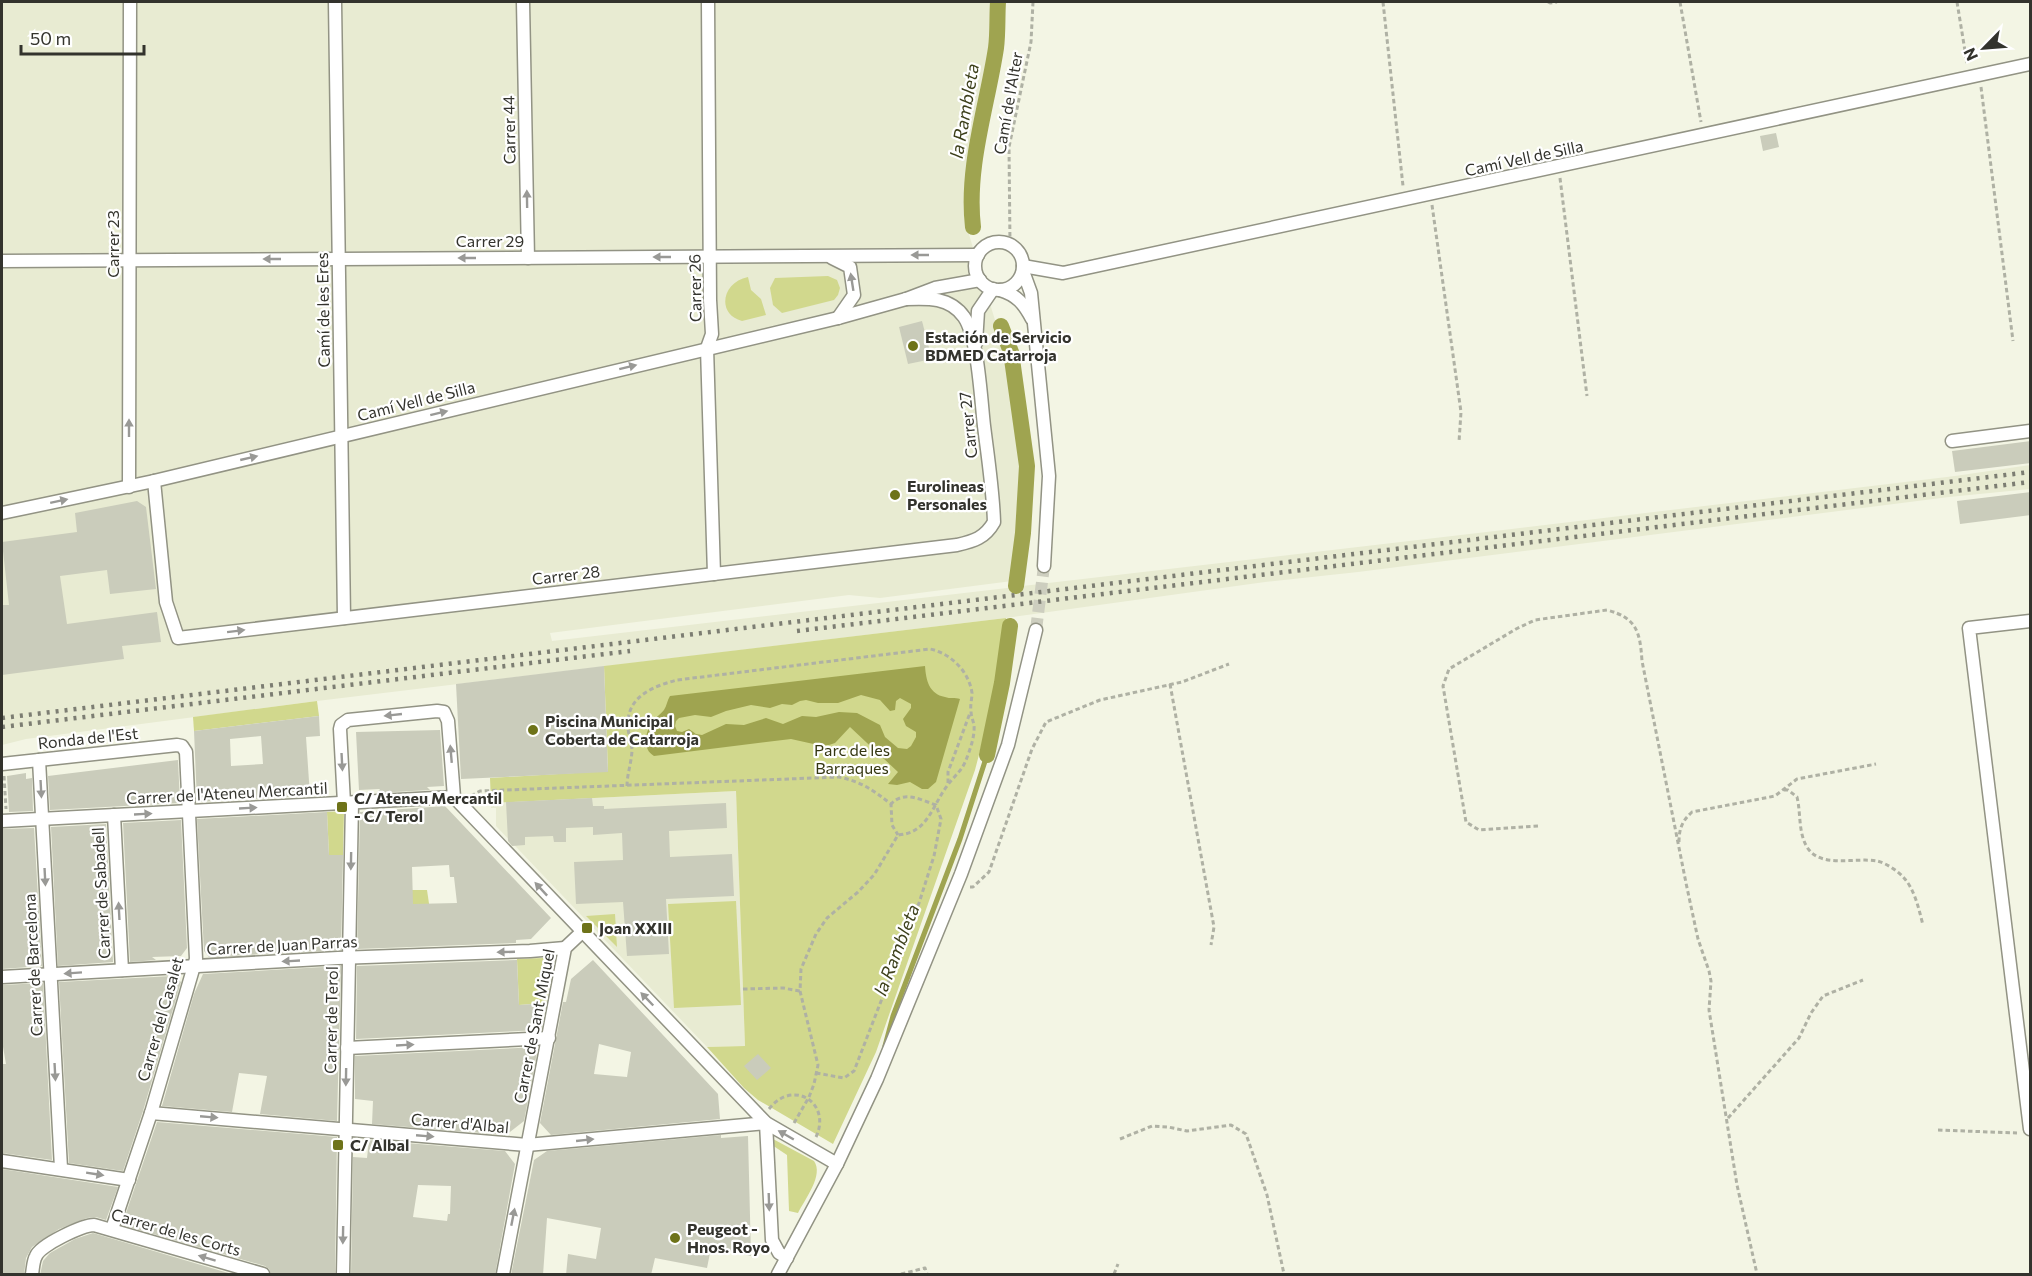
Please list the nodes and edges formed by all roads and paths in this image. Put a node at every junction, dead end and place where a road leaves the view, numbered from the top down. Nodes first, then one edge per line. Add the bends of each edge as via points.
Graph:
1 (130, 2) edge
2 (335, 2) edge
3 (523, 2) edge
4 (708, 2) edge
5 (1033, 2) edge
6 (1383, 2) edge
7 (1548, 2) edge
8 (1557, 2) edge
9 (1680, 2) edge
10 (1957, 2) edge
11 (2031, 64) edge
12 (1975, 76) junction
13 (1703, 136) junction
14 (1559, 167) junction
15 (1431, 194) junction
16 (1405, 200) junction
17 (1010, 244) junction
18 (978, 255) junction
19 (827, 256) junction
20 (711, 257) junction
21 (528, 258) junction
22 (338, 259) junction
23 (130, 260) junction
24 (2, 261) edge
25 (1023, 268) junction
26 (980, 280) junction
27 (996, 289) junction
28 (906, 299) junction
29 (838, 318) junction
30 (1035, 322) junction
31 (2013, 341) dead end
32 (707, 348) junction
33 (976, 351) junction
34 (1587, 396) dead end
35 (2031, 431) edge
36 (341, 436) junction
37 (1952, 441) dead end
38 (1459, 442) dead end
39 (154, 481) junction
40 (129, 487) junction
41 (2, 513) edge
42 (957, 545) joint
43 (1044, 566) tunnel mouth
44 (714, 573) junction
45 (344, 618) junction
46 (2031, 621) edge
47 (1036, 630) tunnel mouth
48 (1229, 664) dead end
49 (1170, 684) junction
50 (971, 712) junction
51 (177, 745) joint
52 (39, 760) junction
53 (1876, 764) dead end
54 (3, 767) edge
55 (947, 785) junction
56 (627, 786) junction
57 (1782, 790) junction
58 (454, 797) junction
59 (470, 797) dead end
60 (348, 803) junction
61 (891, 804) junction
62 (936, 805) junction
63 (190, 811) junction
64 (114, 815) junction
65 (4, 817) edge
66 (42, 818) junction
67 (1538, 826) dead end
68 (898, 835) junction
69 (1679, 849) junction
70 (956, 885) junction
71 (1923, 925) dead end
72 (582, 932) junction
73 (1211, 945) dead end
74 (565, 948) junction
75 (349, 958) junction
76 (194, 965) junction
77 (122, 970) junction
78 (50, 975) junction
79 (2, 977) edge
80 (1863, 980) dead end
81 (743, 989) dead end
82 (800, 991) junction
83 (549, 1038) junction
84 (347, 1048) junction
85 (816, 1074) junction
86 (808, 1099) junction
87 (2029, 1106) edge
88 (769, 1110) dead end
89 (150, 1113) junction
90 (1728, 1118) junction
91 (766, 1123) junction
92 (794, 1124) dead end
93 (345, 1129) junction
94 (1938, 1130) dead end
95 (2025, 1131) edge
96 (816, 1137) dead end
97 (1120, 1139) dead end
98 (527, 1145) junction
99 (2, 1161) edge
100 (837, 1164) junction
101 (60, 1168) junction
102 (129, 1180) junction
103 (112, 1229) junction
104 (787, 1258) junction
105 (1118, 1264) dead end
106 (32, 1275) edge
107 (263, 1275) edge
108 (343, 1275) edge
109 (502, 1275) edge
110 (778, 1275) edge
111 (901, 1275) edge
112 (927, 1275) edge
113 (1114, 1275) edge
114 (1284, 1275) edge
115 (1757, 1275) edge

1 - 23 street, Carrer 23
2 - 22 street, Camí de les Eres
21 -> 3 street, Carrer 44
4 - 20 street, Carrer 26
5 - 17 path, Camí de l'Alter via 1031,42 1010,147
6 - 16 path
7 - 8 path
9 - 13 path
10 - 12 path
11 - 12 street, Camí Vell de Silla
12 - 13 street, Camí Vell de Silla
12 - 31 path
13 - 14 street, Camí Vell de Silla
14 - 15 street, Camí Vell de Silla
14 - 34 path
15 - 16 street, Camí Vell de Silla
15 - 38 path via 1461,412
16 - 25 street, Camí Vell de Silla via 1063,273
17 - 18 street via 988,244
17 - 25 street via 1020,253
18 -> 19 street, Carrer 29
18 - 26 street via 975,268
19 - 20 street, Carrer 29
29 -> 19 street via 854,295 850,267
20 -> 21 street, Carrer 29
20 - 32 street, Carrer 26 via 712,334
21 -> 22 street, Carrer 29
22 -> 23 street, Carrer 29
22 - 36 street, Camí de les Eres
23 - 24 street, Carrer 29
40 -> 23 street, Carrer 23
25 - 27 street via 1014,285
25 - 30 street
26 - 27 street
26 - 28 street, Camí Vell de Silla via 935,288
27 - 30 street via 1023,303
27 - 33 street, Carrer 27 via 978,311
28 - 29 street, Camí Vell de Silla
28 - 33 street, Carrer 27 via 933,298 949,304 966,319
29 - 32 street, Camí Vell de Silla
30 - 43 street via 1049,476
36 -> 32 street, Camí Vell de Silla
32 - 44 street, Carrer 26
33 - 42 street, Carrer 27 via 994,522 987,534
35 - 37 street
39 -> 36 street, Camí Vell de Silla
36 - 45 street, Camí de les Eres
39 - 40 street, Camí Vell de Silla
39 -> 45 street, Carrer 28 via 166,602 178,638
41 -> 40 street, Camí Vell de Silla
42 - 44 street, Carrer 28
44 - 45 street, Carrer 28
46 - 87 street via 1969,628
47 - 70 street via 1008,746
48 - 49 path
49 - 70 path via 1100,700 1046,722 1032,749 989,872 973,887
49 - 73 path via 1214,927
50 - 55 path via 948,772
50 - 55 path via 974,732 970,749 965,763
50 - 56 path via 972,693 965,675 942,651 930,649 677,680 650,689 629,711 632,748
51 - 52 street, Ronda de l'Est
51 - 63 street, Carrer del Casalet via 186,753
52 - 54 street, Ronda de l'Est
52 -> 66 street, Carrer de Barcelona
53 - 57 path via 1797,779
54 - 65 path
55 - 62 path
56 - 59 path via 480,791
56 - 61 path via 839,777 867,786
57 - 69 path via 1775,796 1692,812 1679,829
57 - 71 path via 1797,797 1802,834 1813,855 1822,859 1878,861 1891,867 1906,879
58 - 60 street, Carrer de l'Ateneu Mercantil
58 -> 60 street, Carrer de Terol via 448,721 444,712 437,711 343,723 340,729
72 -> 58 street
63 -> 60 street, Carrer de l'Ateneu Mercantil
60 -> 75 street, Carrer de Terol
61 - 62 path via 909,796
61 - 68 path via 892,825
62 - 68 path via 921,827
62 - 85 path via 941,819 931,865 854,1071 844,1078
64 -> 63 street, Carrer de l'Ateneu Mercantil
63 - 76 street, Carrer del Casalet
64 - 66 street, Carrer de l'Ateneu Mercantil
77 -> 64 street, Carrer de Sabadell
65 - 66 street, Carrer de l'Ateneu Mercantil
66 -> 78 street, Carrer de Barcelona
67 - 69 path via 1479,830 1466,822 1443,687 1449,669 1535,620 1607,610 1628,617 1641,643
68 - 82 path via 874,874 827,918 816,934 801,969
69 - 90 path via 1711,981 1709,1010
70 - 100 street via 877,1079
72 - 74 street, Carrer de Sant Miquel
91 -> 72 street
74 -> 75 street, Carrer de Juan Parras
74 - 83 street, Carrer de Sant Miquel
75 -> 76 street, Carrer de Juan Parras
75 - 84 street, Carrer de Terol
76 - 77 street, Carrer de Juan Parras
76 - 89 street, Carrer del Casalet
77 -> 78 street, Carrer de Juan Parras
78 - 79 street, Carrer de Juan Parras
78 -> 101 street, Carrer de Barcelona
80 - 90 path via 1823,996 1799,1038
81 - 82 path
82 - 85 path via 818,1065
84 -> 83 street
83 - 98 street, Carrer de Sant Miquel
84 -> 93 street, Carrer de Terol
85 - 86 path
86 - 88 path via 791,1094
86 - 92 path
86 - 96 path via 820,1115
87 - 95 street
89 -> 93 street, Carrer d'Albal
89 - 102 street, Carrer del Casalet
90 - 115 path via 1737,1185
98 -> 91 street, Carrer d'Albal
100 -> 91 street
91 -> 104 street via 772,1240
93 -> 98 street, Carrer d'Albal
93 -> 108 street, Carrer de Terol
94 - 95 path
97 - 114 path via 1152,1126 1187,1131 1231,1125 1246,1134 1267,1195
109 -> 98 street, Carrer de Sant Miquel
99 - 101 street
100 - 104 street
101 -> 102 street
102 - 103 street, Carrer del Casalet
103 - 106 street, Carrer de les Corts via 84,1227 44,1248 35,1256
107 -> 103 street, Carrer de les Corts
104 - 110 street
105 - 113 path
111 - 112 path via 925,1268

